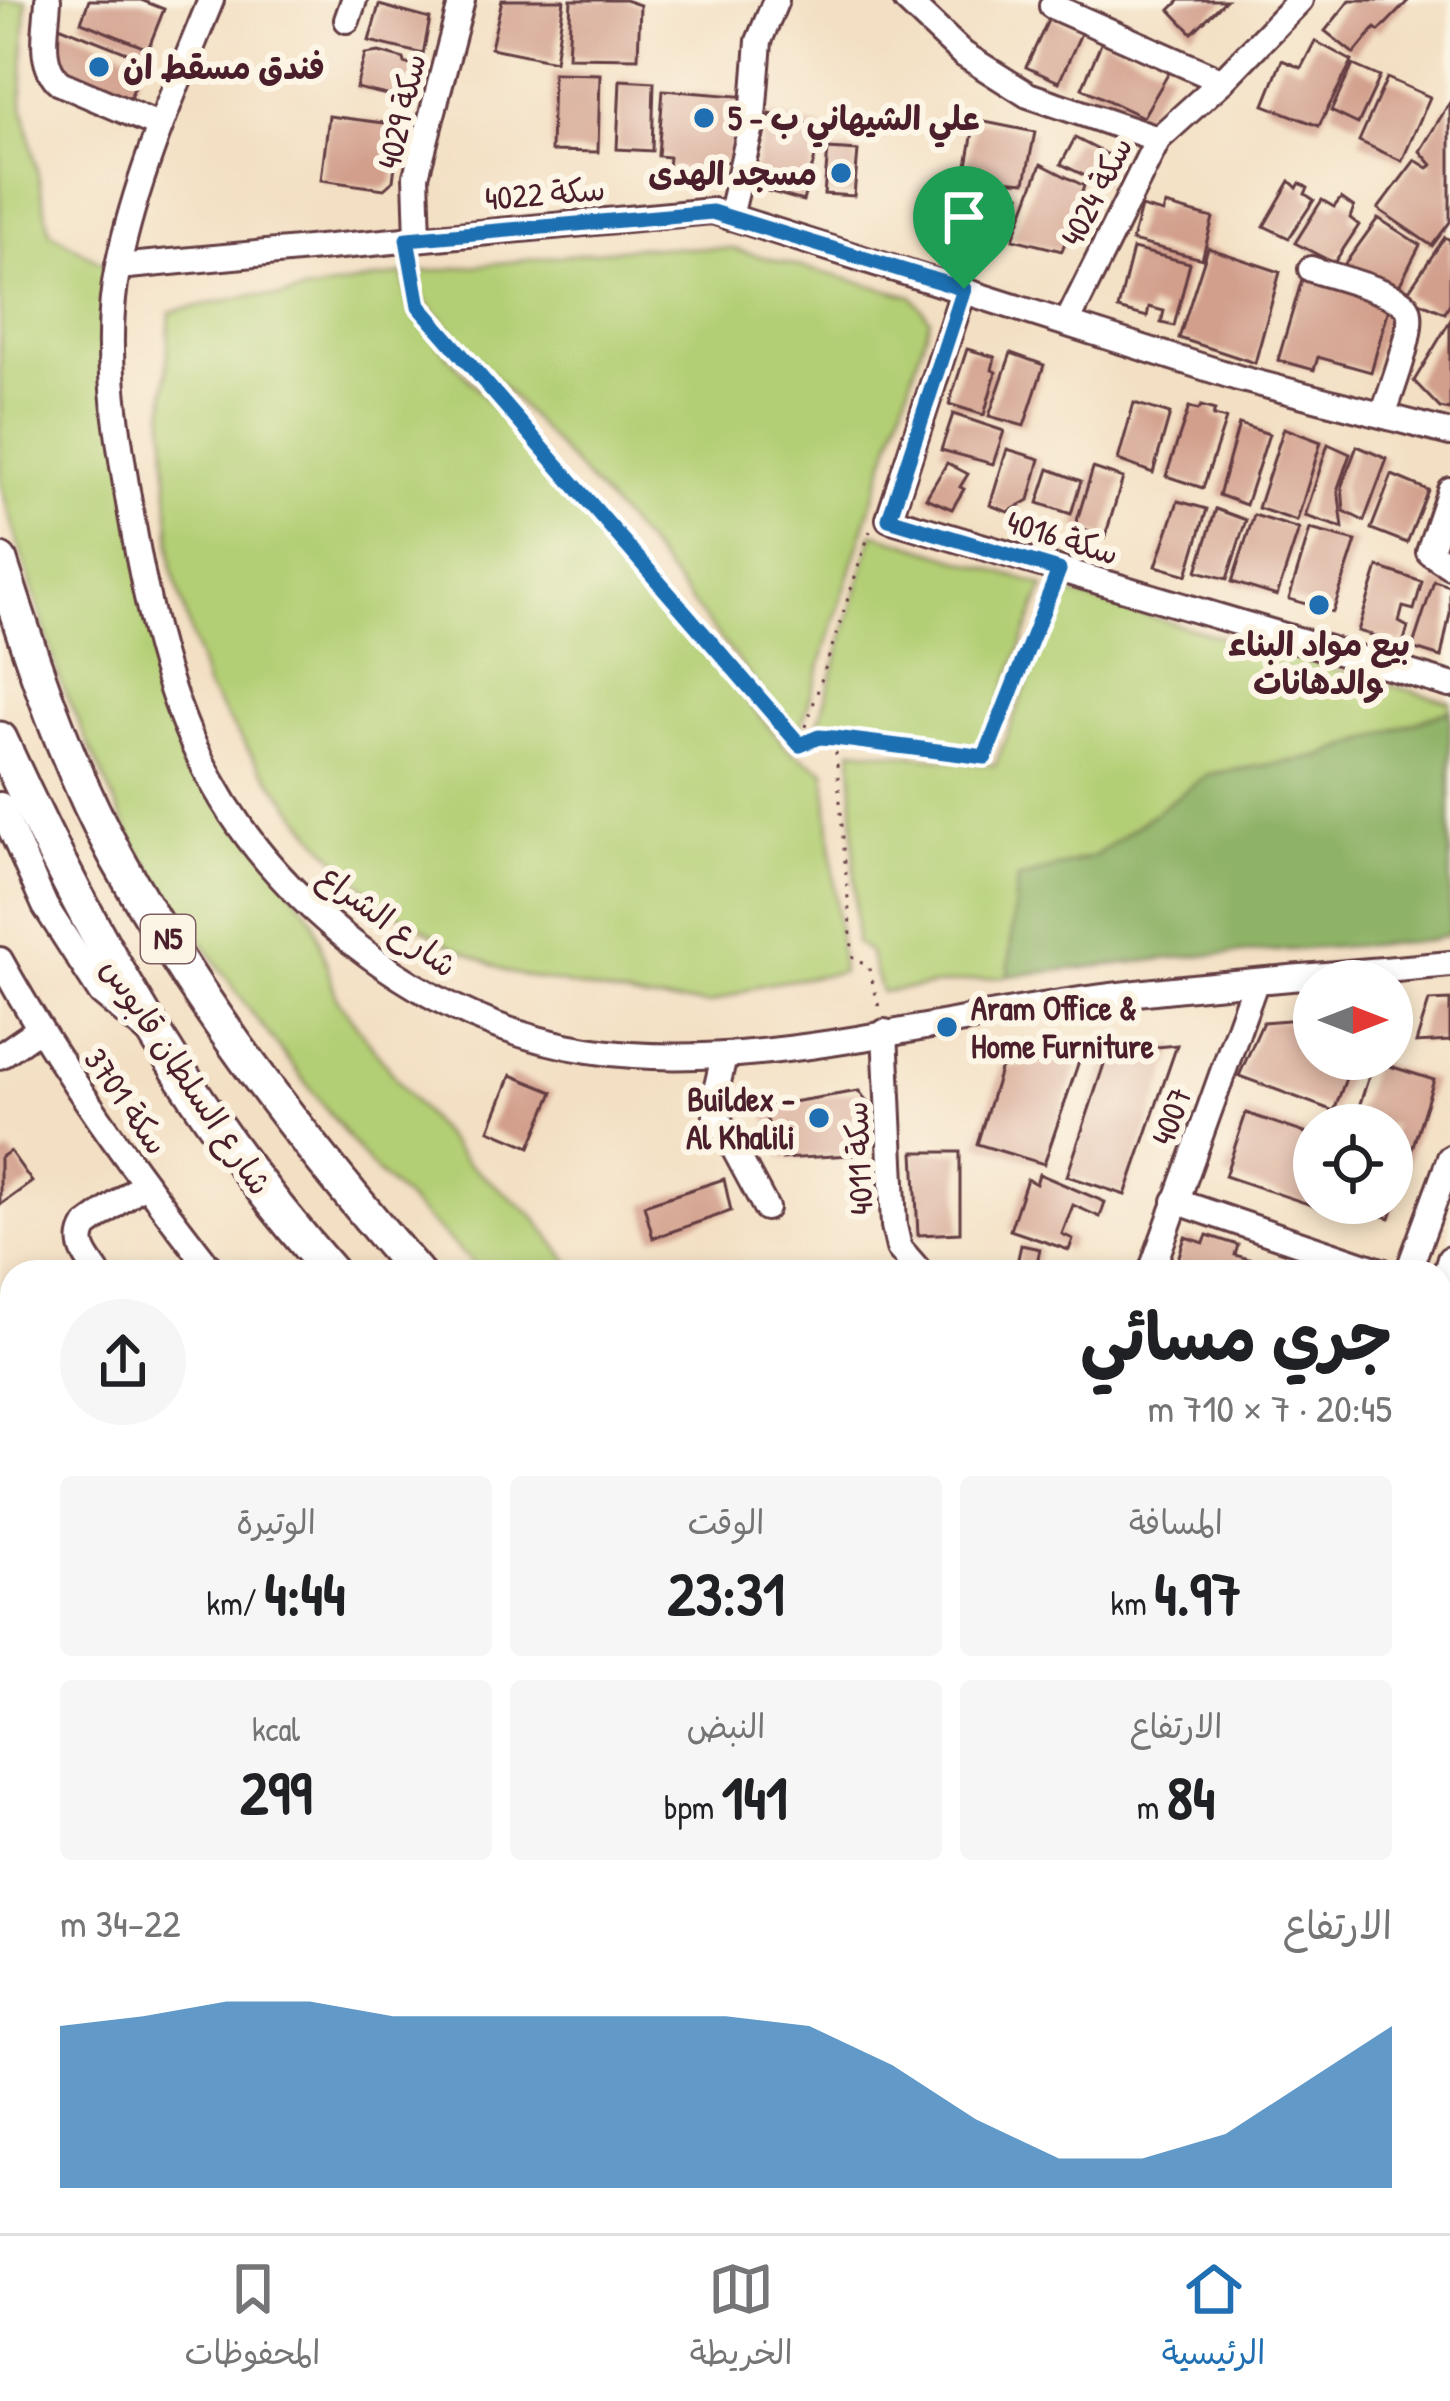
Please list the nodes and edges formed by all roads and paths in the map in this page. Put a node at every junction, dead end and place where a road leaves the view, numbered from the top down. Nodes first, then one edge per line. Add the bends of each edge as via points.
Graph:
1 (48, 0) edge
2 (211, 0) edge
3 (462, 0) edge
4 (776, 0) edge
5 (906, 0) edge
6 (1300, 0) edge
7 (1052, 6) dead end
8 (1222, 81) junction
9 (160, 125) junction
10 (1158, 140) junction
11 (730, 217) junction
12 (413, 239) junction
13 (118, 267) junction
14 (1311, 269) dead end
15 (964, 289) junction
16 (1067, 321) junction
17 (1383, 415) junction
18 (1450, 433) edge
19 (1450, 490) edge
20 (889, 519) junction
21 (0, 561) edge
22 (1450, 566) edge
23 (1059, 570) junction
24 (1450, 685) edge
25 (835, 738) junction
26 (0, 739) edge
27 (800, 745) junction
28 (0, 805) edge
29 (0, 960) edge
30 (1450, 964) edge
31 (1255, 983) junction
32 (39, 1029) junction
33 (885, 1032) junction
34 (154, 1037) junction
35 (0, 1056) edge
36 (724, 1056) junction
37 (1450, 1158) edge
38 (144, 1184) junction
39 (1175, 1201) junction
40 (766, 1208) dead end
41 (89, 1260) edge
42 (204, 1260) edge
43 (320, 1260) edge
44 (406, 1260) edge
45 (905, 1260) edge
46 (1155, 1260) edge
47 (1349, 1260) edge
48 (1412, 1260) edge

1 - 9 street via 49,74
2 - 9 street, شارع الشراع
3 - 12 street, سكة 4029 via 416,176
4 - 11 street via 759,41 753,118
5 - 10 street via 963,54 1028,95
6 - 8 street, سكة 4024
7 - 8 street
8 - 10 street, سكة 4024
9 - 13 street, شارع الشراع
10 - 16 street, سكة 4024
11 - 12 street, سكة 4022 via 712,212
11 - 15 street, سكة 4022
12 - 13 street, سكة 4022
12 - 27 path via 419,306
13 - 36 street, شارع الشراع via 115,417 158,656 188,736 244,835 315,913 418,992 529,1038 592,1051
14 - 17 street via 1407,307 1411,323
15 - 16 street, سكة 4022
15 - 20 street
16 - 17 street, سكة 4022
17 - 18 street, سكة 4022
19 - 22 street via 1429,552
20 - 23 street, سكة 4016
20 - 27 path via 873,522
21 - 44 highway, شارع السلطان قابوس / N5 via 41,688 116,856 218,1019
23 - 24 street, سكة 4016
23 - 25 path via 985,757
25 - 27 path
25 - 33 path via 853,960 868,965
26 - 34 highway, شارع السلطان قابوس / N5 via 87,921
28 - 34 street via 45,906 100,993
29 - 32 street, سكة 3701
30 - 31 street, شارع الشراع
31 - 33 street, شارع الشراع
31 - 39 street, 4007
32 - 35 street
32 - 38 street, سكة 3701
33 - 36 street, شارع الشراع
33 - 45 street, سكة 4011 via 894,1226
34 - 43 highway, شارع السلطان قابوس / N5
36 - 40 street via 716,1115
37 - 48 street
38 - 41 street via 86,1226 81,1247
38 - 42 street, سكة 3701
39 - 46 street, 4007
39 - 47 street

